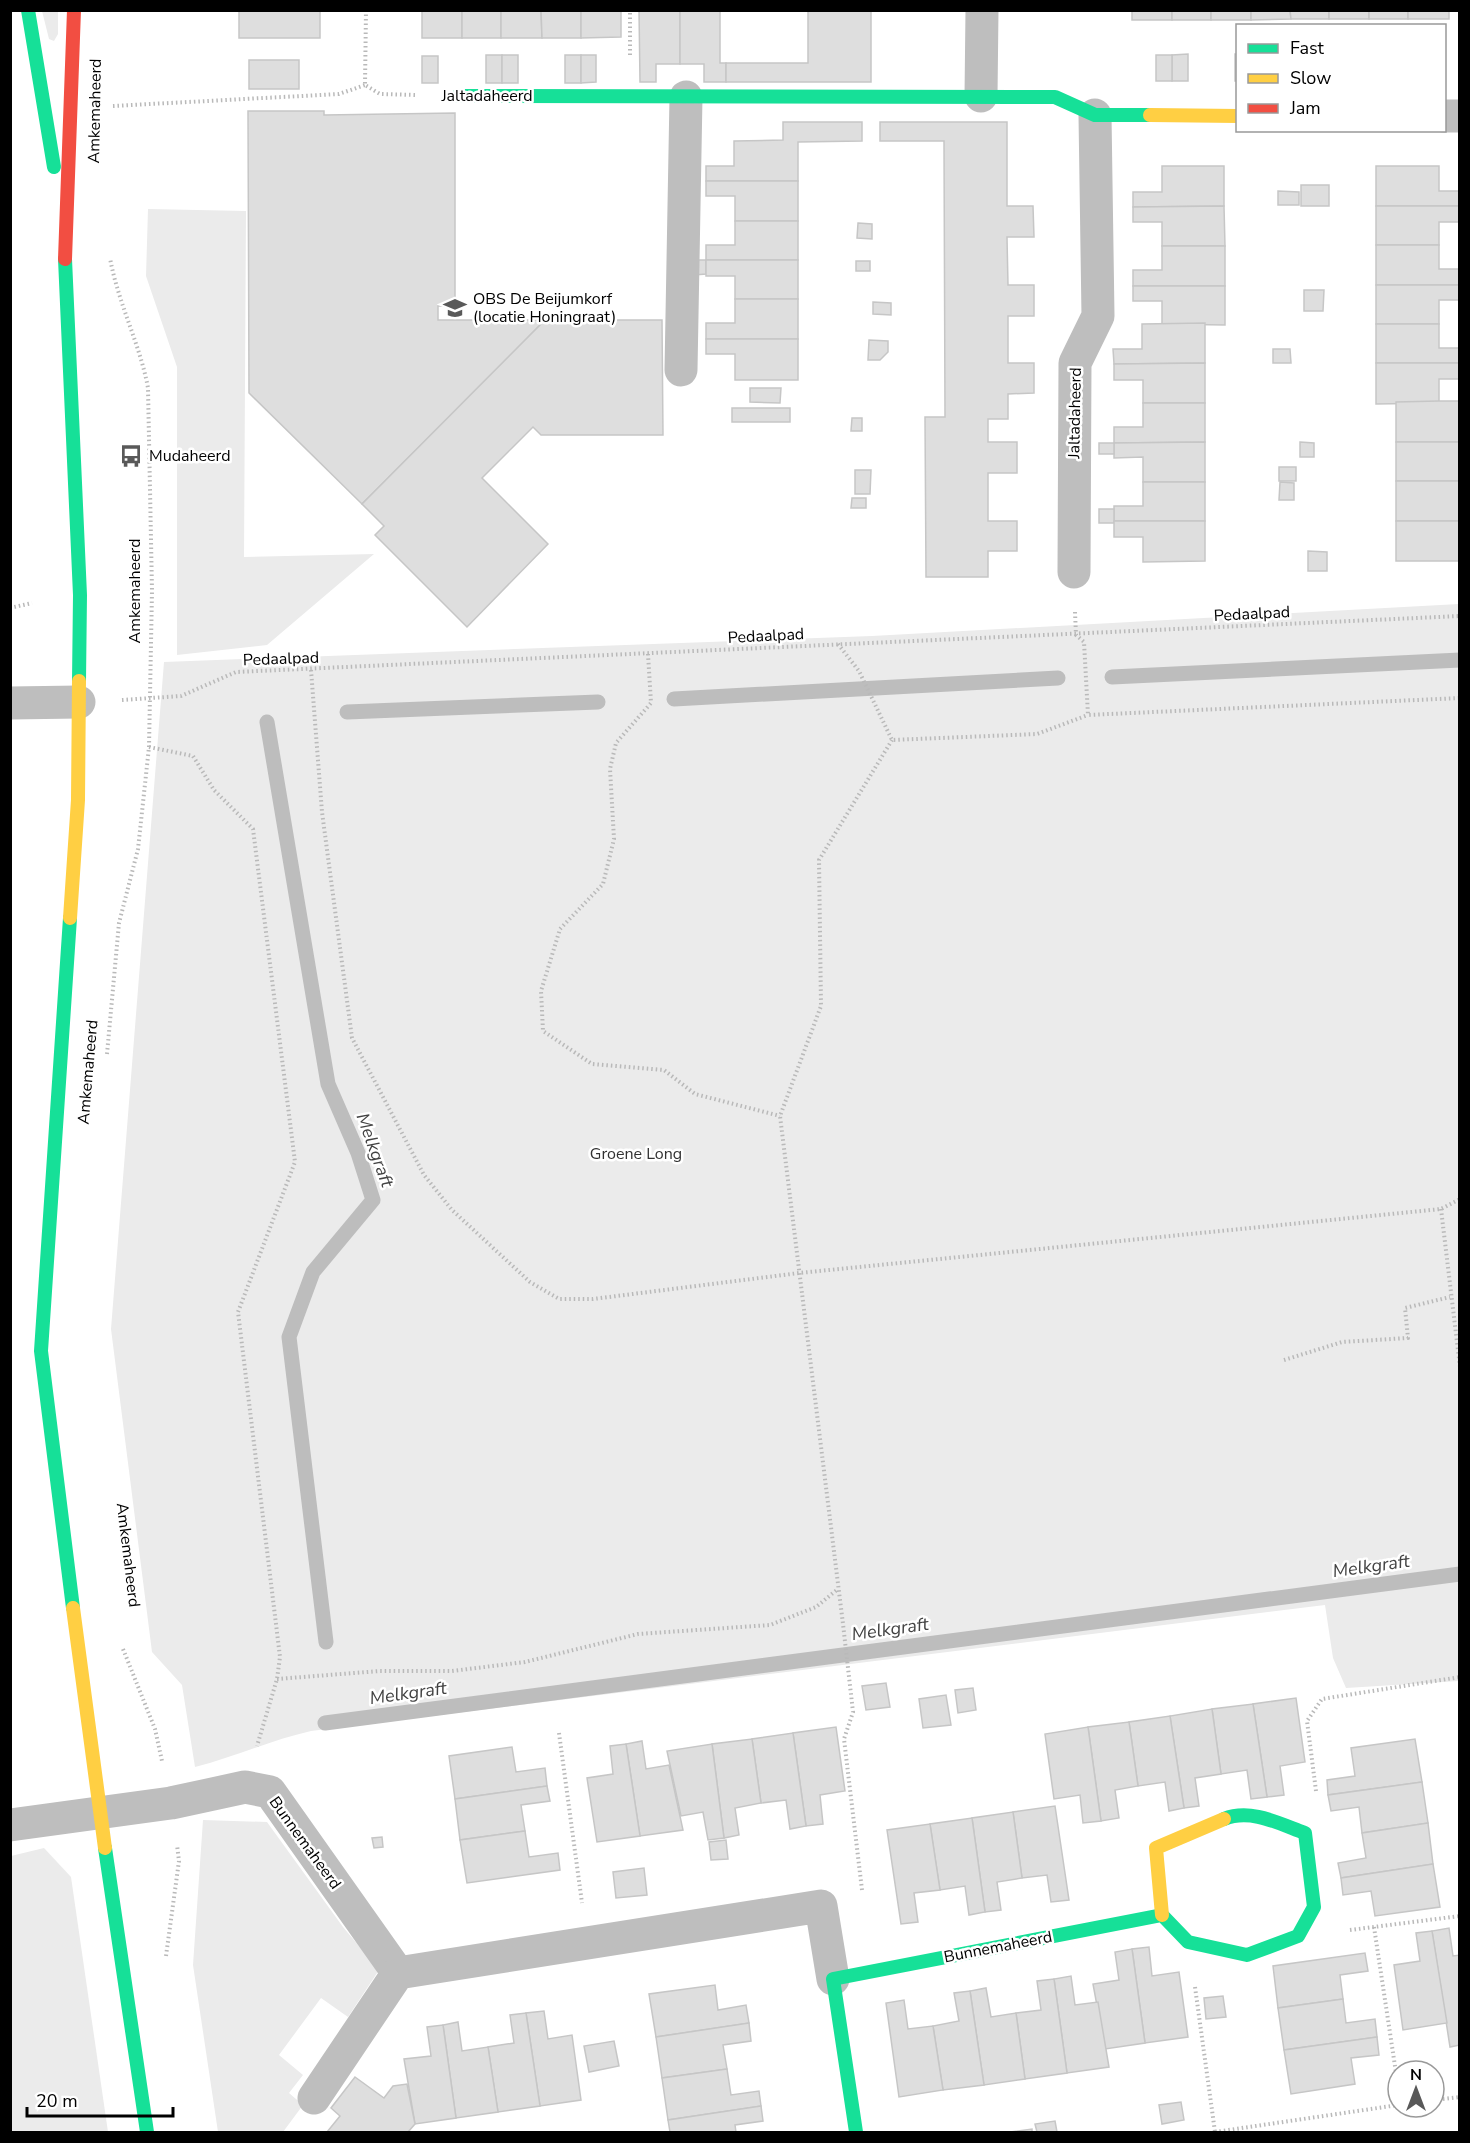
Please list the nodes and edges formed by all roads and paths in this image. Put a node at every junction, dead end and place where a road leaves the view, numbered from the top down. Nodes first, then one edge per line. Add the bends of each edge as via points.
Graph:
1 (28, 10) edge
2 (74, 10) edge
3 (366, 10) edge
4 (982, 10) edge
5 (365, 85) junction
6 (112, 94) dead end
7 (458, 96) joint
8 (981, 96) junction
9 (686, 97) junction
10 (112, 106) junction
11 (1095, 115) junction
12 (1236, 116) edge
13 (112, 118) dead end
14 (65, 230) junction
15 (109, 252) dead end
16 (681, 370) dead end
17 (1074, 572) joint
18 (32, 603) dead end
19 (10, 608) edge
20 (1460, 616) edge
21 (1076, 635) junction
22 (838, 644) junction
23 (648, 654) junction
24 (311, 670) junction
25 (1460, 698) edge
26 (150, 699) junction
27 (79, 702) junction
28 (10, 703) edge
29 (1088, 715) junction
30 (892, 740) junction
31 (149, 747) junction
32 (106, 1063) dead end
33 (780, 1116) junction
34 (1460, 1200) edge
35 (1441, 1209) junction
36 (799, 1274) junction
37 (1450, 1297) junction
38 (1284, 1360) dead end
39 (1460, 1367) edge
40 (838, 1589) junction
41 (122, 1638) dead end
42 (1460, 1677) edge
43 (277, 1679) junction
44 (558, 1733) dead end
45 (245, 1787) junction
46 (171, 1803) junction
47 (101, 1812) junction
48 (10, 1825) edge
49 (1305, 1833) junction
50 (821, 1906) junction
51 (1162, 1915) junction
52 (1460, 1916) edge
53 (1374, 1928) junction
54 (1298, 1936) junction
55 (588, 1942) junction
56 (1188, 1942) junction
57 (166, 1960) dead end
58 (398, 1973) junction
59 (833, 1979) junction
60 (1394, 2059) edge
61 (314, 2098) dead end
62 (1386, 2107) edge
63 (1215, 2132) edge
64 (147, 2133) edge
65 (856, 2133) edge

1 - 14 street, Amkemaheerd
2 - 14 street, Amkemaheerd
3 - 5 path
4 - 8 street
5 - 7 path, Jaltadaheerd via 380,94
5 - 10 path via 339,94
6 - 10 path, Amkemaheerd
7 - 9 street, Jaltadaheerd
8 - 9 street, Jaltadaheerd
8 - 11 street, Jaltadaheerd via 1055,97
9 - 16 street
10 - 13 path, Amkemaheerd
11 - 12 street, Jaltadaheerd
11 - 17 street, Jaltadaheerd via 1098,316 1075,363
14 - 27 street, Amkemaheerd via 80,595
15 - 26 path, Amkemaheerd via 148,388
17 - 21 path
18 - 19 path
20 - 21 path, Pedaalpad
21 - 22 path, Pedaalpad
21 - 29 path via 1084,642
22 - 23 path, Pedaalpad
22 - 30 path via 859,670
23 - 24 path, Pedaalpad
23 - 33 path via 651,703 616,743 610,769 614,839 603,884 560,929 541,991 543,1031 592,1064 663,1070 695,1094
24 - 26 path, Pedaalpad via 236,672 181,696
24 - 36 path via 322,812 352,1038 424,1175 452,1210 530,1282 558,1299 592,1299
25 - 29 path
26 - 27 path, Pedaalpad
26 - 31 path, Amkemaheerd
27 - 28 street
27 - 47 street, Amkemaheerd via 78,800 41,1351
29 - 30 path via 1037,734
30 - 33 path via 819,860 821,1006
31 - 32 path, Amkemaheerd via 138,849 119,923
31 - 43 path via 192,756 214,790 253,829 295,1162 238,1312 279,1657
33 - 36 path
34 - 35 path
35 - 36 path
35 - 37 path
36 - 40 path
37 - 38 path via 1405,1308 1408,1338 1342,1342
37 - 39 path
40 - 43 path via 816,1606 770,1625 638,1634 525,1662 473,1668
40 - 50 path via 853,1712 844,1739 863,1894
41 - 46 path via 123,1650 155,1729
42 - 49 path via 1322,1699 1307,1721 1318,1807
43 - 45 path
44 - 55 path
45 - 46 street, Bunnemaheerd
45 - 58 street, Bunnemaheerd via 270,1792
46 - 47 street, Bunnemaheerd
46 - 57 path via 179,1861
47 - 48 street, Bunnemaheerd
47 - 64 street, Amkemaheerd
49 - 51 street via 1259,1816 1232,1816 1156,1848
49 - 54 street via 1314,1907
50 - 55 street
50 - 59 street
51 - 56 street
51 - 59 street, Bunnemaheerd
52 - 53 path
53 - 54 path
53 - 60 path
54 - 56 street via 1247,1955
55 - 58 street
56 - 63 path
58 - 61 street
59 - 65 street
62 - 63 path

